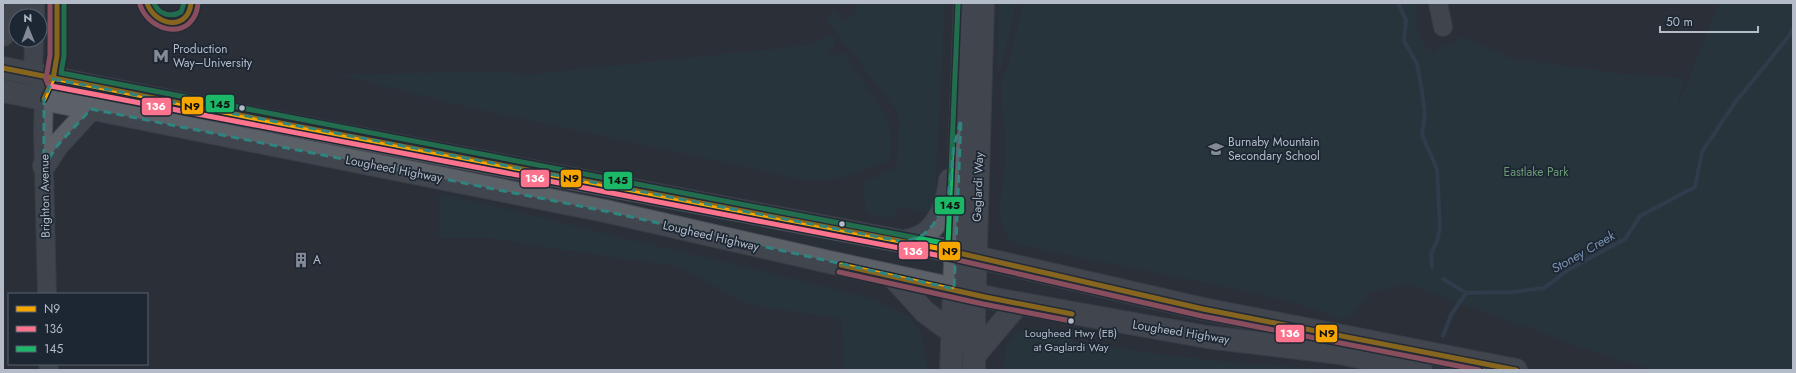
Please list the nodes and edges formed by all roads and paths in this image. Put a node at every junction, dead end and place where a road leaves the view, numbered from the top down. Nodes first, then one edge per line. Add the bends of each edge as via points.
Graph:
1 (18, 3) edge
2 (57, 3) edge
3 (965, 3) edge
4 (983, 3) edge
5 (1438, 3) edge
6 (1443, 27) dead end
7 (3, 35) edge
8 (36, 48) edge
9 (3, 68) edge
10 (43, 76) junction
11 (3, 91) edge
12 (44, 99) junction
13 (91, 109) junction
14 (961, 120) junction
15 (44, 166) junction
16 (905, 242) junction
17 (955, 252) junction
18 (976, 257) junction
19 (892, 276) junction
20 (964, 291) junction
21 (47, 293) edge
22 (1018, 304) junction
23 (952, 332) junction
24 (1342, 345) junction
25 (1400, 356) junction
26 (974, 363) edge
27 (951, 370) edge
28 (1421, 370) edge
29 (1516, 370) edge

1 - 7 main road
2 - 10 street via 57,56
3 - 14 main road, Gaglardi Way
4 - 18 main road, Gaglardi Way
5 - 6 street
8 - 10 street
9 - 10 main road, Lougheed Highway
10 - 12 street, Brighton Avenue
10 - 16 main road, Lougheed Highway via 259,120
11 - 12 main road, Lougheed Highway
12 - 13 main road, Lougheed Highway
12 - 15 street, Brighton Avenue
13 - 15 main road via 57,146
13 - 19 main road, Lougheed Highway via 605,211
14 - 16 main road via 954,146 948,198 933,226 923,235
14 - 17 main road, Gaglardi Way
15 - 21 street, Brighton Avenue
16 - 17 main road, Lougheed Highway
17 - 18 main road, Lougheed Highway
17 - 20 main road, Gaglardi Way
18 - 20 main road, Gaglardi Way
18 - 24 main road, Lougheed Highway via 1203,309
19 - 20 main road, Lougheed Highway
19 - 23 main road via 925,312
20 - 22 main road, Lougheed Highway
20 - 23 main road, Gaglardi Way
20 - 26 main road, Gaglardi Way
22 - 24 main road, Lougheed Highway via 1207,337
22 - 26 main road
23 - 27 main road, Gaglardi Way
24 - 25 main road, Lougheed Highway
25 - 28 main road, Lougheed Highway
25 - 29 main road, Lougheed Highway

